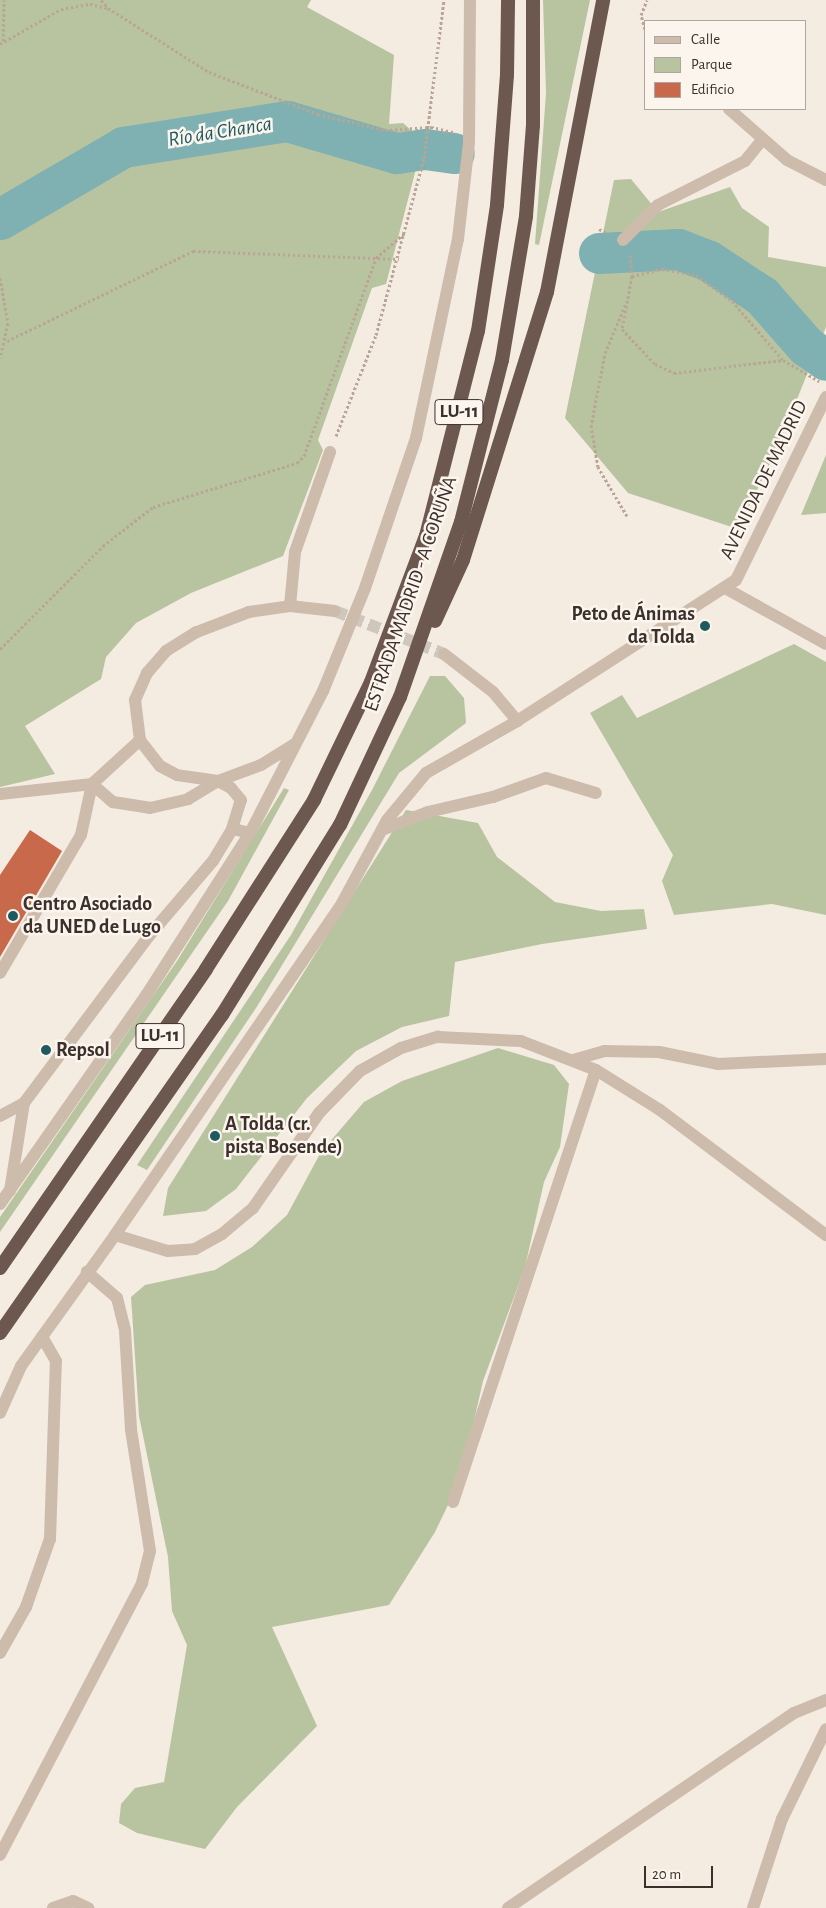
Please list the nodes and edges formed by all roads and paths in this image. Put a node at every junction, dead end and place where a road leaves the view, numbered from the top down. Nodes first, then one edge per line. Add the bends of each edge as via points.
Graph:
1 (4, 0) edge
2 (101, 0) edge
3 (444, 0) edge
4 (470, 0) edge
5 (508, 0) edge
6 (533, 0) edge
7 (603, 0) edge
8 (647, 0) edge
9 (108, 8) junction
10 (644, 25) edge
11 (2, 43) edge
12 (730, 110) edge
13 (431, 127) junction
14 (460, 133) dead end
15 (763, 139) junction
16 (826, 180) edge
17 (405, 233) junction
18 (623, 240) dead end
19 (376, 258) junction
20 (399, 259) junction
21 (630, 263) dead end
22 (632, 276) junction
23 (0, 278) edge
24 (630, 293) junction
25 (7, 341) junction
26 (0, 358) edge
27 (783, 360) junction
28 (826, 385) edge
29 (826, 397) edge
30 (330, 452) joint
31 (627, 516) dead end
32 (725, 588) junction
33 (290, 606) junction
34 (335, 610) tunnel mouth
35 (826, 644) edge
36 (0, 649) edge
37 (444, 654) tunnel mouth
38 (400, 697) junction
39 (517, 721) junction
40 (140, 740) junction
41 (297, 742) junction
42 (218, 780) junction
43 (92, 784) junction
44 (596, 793) dead end
45 (0, 794) edge
46 (232, 829) junction
47 (382, 830) junction
48 (250, 833) junction
49 (0, 973) edge
50 (826, 1059) edge
51 (573, 1060) junction
52 (596, 1070) junction
53 (24, 1103) junction
54 (0, 1116) edge
55 (10, 1191) junction
56 (0, 1204) edge
57 (115, 1235) junction
58 (826, 1235) edge
59 (0, 1268) edge
60 (87, 1272) junction
61 (0, 1333) edge
62 (42, 1337) junction
63 (0, 1413) edge
64 (452, 1502) dead end
65 (0, 1653) edge
66 (826, 1700) edge
67 (826, 1729) edge
68 (0, 1855) edge
69 (53, 1908) edge
70 (88, 1908) edge
71 (508, 1908) edge
72 (753, 1908) edge

1 - 11 path
2 - 9 path
3 - 13 path
4 - 41 street via 469,142 459,229 416,438 365,588
5 - 59 highway, ESTRADA MADRID - A CORUÑA / LU-11 via 507,75 497,205 478,331 426,536 371,682 314,800 206,969
6 - 38 highway, ESTRADA MADRID - A CORUÑA / LU-11 via 533,125 526,216 502,360 461,522
7 - 38 highway via 547,292 463,560
8 - 10 path via 641,15
9 - 11 path via 90,4 62,10
9 - 13 path via 209,72 318,114 385,130
12 - 15 street
13 - 14 path
13 - 17 path
15 - 16 street via 787,160
15 - 18 street via 744,161 658,205
17 - 19 path
17 - 20 path
19 - 20 path
19 - 25 path via 193,251
19 - 36 path via 304,456 297,464 153,507 103,546
20 - 30 path
21 - 22 path
22 - 24 path
22 - 27 path via 662,270 696,275 732,301
23 - 25 path
24 - 27 path via 622,329 633,346 674,373
24 - 31 path via 605,353 591,427 598,467
25 - 26 path
27 - 28 path
29 - 32 street, AVENIDA DE MADRID via 762,534 736,580
30 - 33 street via 295,552
32 - 35 street
32 - 39 street, AVENIDA DE MADRID
33 - 34 street
33 - 40 street via 249,612 197,632 166,651 147,673 135,700
37 - 39 street via 492,692
38 - 61 highway, ESTRADA MADRID - A CORUÑA / LU-11 via 340,825 222,1015
39 - 47 street, AVENIDA DE MADRID via 426,773
40 - 42 street via 160,766 177,775
40 - 43 street
41 - 42 street via 261,765
41 - 48 street
42 - 43 street via 188,799 150,808 113,802
42 - 46 street via 241,800
43 - 45 street
43 - 49 street via 81,835
44 - 47 street via 546,778 493,798 428,812
46 - 48 street
46 - 53 street via 213,860 148,937
47 - 57 street, AVENIDA DE MADRID via 342,903
48 - 55 street via 147,994
50 - 51 street via 718,1064 658,1052 604,1051
51 - 52 street
51 - 57 street via 521,1041 482,1036 438,1037 401,1048 360,1071 318,1113 253,1208 222,1234 194,1249 168,1251
52 - 58 street via 660,1110
52 - 64 street
53 - 54 street
53 - 55 street
55 - 56 street
57 - 60 street, AVENIDA DE MADRID
60 - 62 street, AVENIDA DE MADRID
60 - 68 street via 117,1298 125,1330 131,1429 150,1551 142,1583
62 - 63 street, AVENIDA DE MADRID via 21,1366
62 - 65 street via 56,1361 50,1539 26,1607
66 - 71 street via 794,1713
67 - 72 street via 782,1820
69 - 70 street via 73,1901

